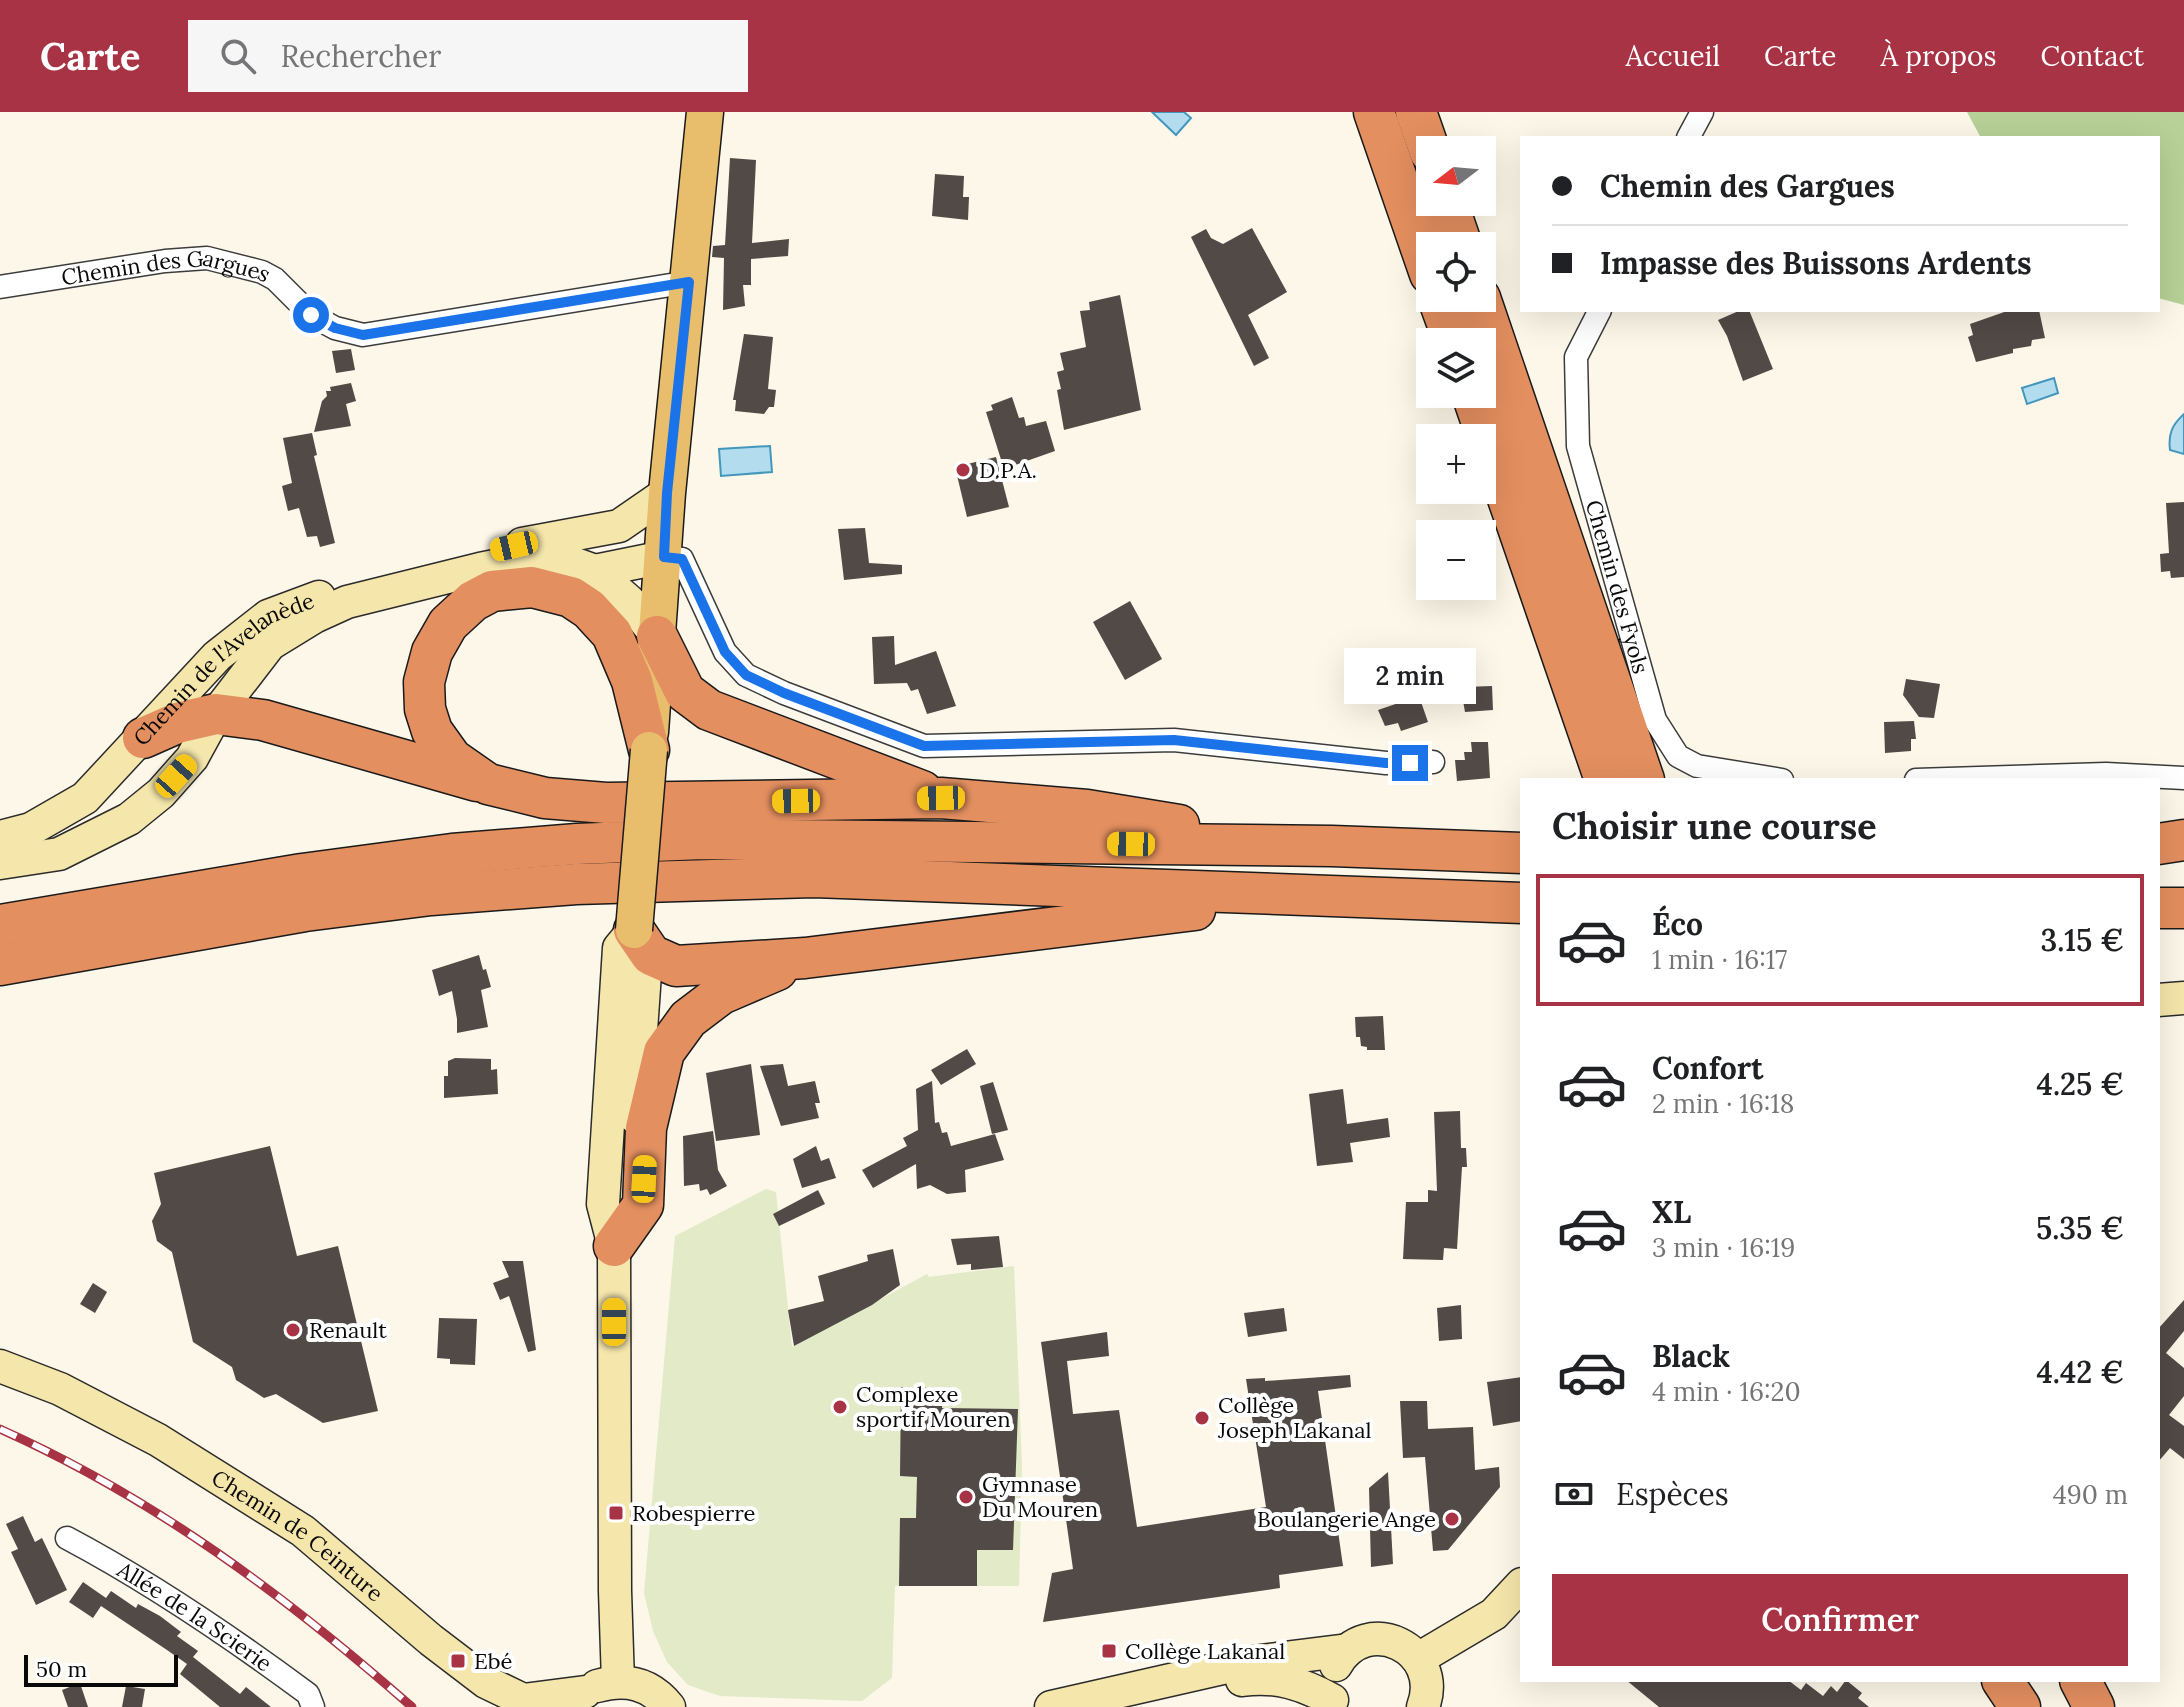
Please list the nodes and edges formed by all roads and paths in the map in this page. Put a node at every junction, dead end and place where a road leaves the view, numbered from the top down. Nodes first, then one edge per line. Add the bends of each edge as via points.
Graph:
1 (705, 112) edge
2 (1374, 112) edge
3 (1416, 112) edge
4 (1702, 112) edge
5 (1424, 136) edge
6 (1689, 136) edge
7 (1416, 234) edge
8 (689, 282) junction
9 (0, 287) edge
10 (1485, 312) edge
11 (1599, 312) edge
12 (1477, 408) edge
13 (667, 493) junction
14 (619, 526) junction
15 (664, 557) junction
16 (595, 571) junction
17 (657, 636) junction
18 (216, 714) junction
19 (143, 738) junction
20 (649, 750) junction
21 (1433, 762) dead end
22 (1604, 778) edge
23 (1643, 778) edge
24 (1770, 778) edge
25 (1979, 778) edge
26 (2184, 778) edge
27 (488, 784) junction
28 (941, 798) junction
29 (0, 837) edge
30 (2184, 840) edge
31 (2160, 844) edge
32 (1314, 846) junction
33 (1520, 853) edge
34 (0, 863) edge
35 (1319, 895) junction
36 (1520, 903) edge
37 (2160, 908) edge
38 (2184, 908) edge
39 (0, 925) edge
40 (634, 930) junction
41 (805, 958) junction
42 (0, 965) edge
43 (2184, 998) edge
44 (2160, 1000) edge
45 (614, 1246) junction
46 (0, 1366) edge
47 (0, 1384) edge
48 (67, 1538) dead end
49 (1520, 1586) edge
50 (1348, 1650) junction
51 (1418, 1659) junction
52 (618, 1682) junction
53 (2003, 1682) edge
54 (2033, 1682) edge
55 (2081, 1682) edge
56 (2090, 1682) edge
57 (580, 1700) edge
58 (664, 1702) edge
59 (1334, 1703) edge
60 (1429, 1705) edge
61 (313, 1707) edge
62 (489, 1707) edge
63 (693, 1707) edge
64 (1051, 1707) edge
65 (1134, 1707) edge
66 (2020, 1707) edge
67 (2046, 1707) edge
68 (2097, 1707) edge

1 - 8 main road
2 - 7 highway
3 - 5 highway
4 - 6 street
8 - 9 street, Chemin des Gargues via 363,335 311,315 262,272 207,258
8 - 13 main road
10 - 23 highway
11 - 24 street, Chemin des Fyols via 1576,357 1578,446 1655,720 1678,756 1697,766
12 - 22 highway
13 - 14 main road, Chemin de l'Avelanède
13 - 15 main road
14 - 15 main road
14 - 19 main road, Chemin de l'Avelanède via 352,584 268,616 217,656
15 - 16 main road
15 - 17 main road
15 - 21 street via 682,559 725,652 746,675 924,746 1174,740 1386,763
16 - 17 main road, Chemin de l'Avelanède
16 - 18 main road, Chemin de l'Avelanède via 559,558 519,561 347,602 270,644
17 - 20 main road
17 - 28 highway via 685,692 709,710
18 - 19 highway
18 - 27 highway via 263,720
18 - 34 main road, Chemin de l'Avelanède via 192,758 129,819 59,854
19 - 29 main road, Chemin de l'Avelanède via 85,798 31,829
20 - 27 highway via 632,681 612,634 589,609 551,590 492,591 448,624 432,652 424,682 432,731 452,759
20 - 40 main road, bridge
25 - 26 street
27 - 28 highway via 545,798 606,803
28 - 32 highway via 1087,810
30 - 31 highway
32 - 33 highway
32 - 39 highway via 703,839 577,844 302,874
35 - 36 highway
35 - 41 highway
35 - 42 highway via 814,877 576,884 305,911
37 - 38 highway
40 - 41 highway via 651,955 676,966
40 - 45 main road via 646,959 630,1204
41 - 45 highway via 721,994 688,1019 664,1052 646,1128 643,1205
43 - 44 main road
45 - 52 main road
46 - 57 main road, Chemin de Ceinture via 60,1389 158,1440 303,1531 486,1682 523,1700
47 - 62 main road, Chemin de Ceinture via 158,1459 294,1544
48 - 61 street, Allée de la Scierie via 230,1636 308,1694
49 - 51 main road via 1494,1614
50 - 51 main road via 1370,1640 1388,1640 1405,1646
50 - 59 main road via 1333,1673
50 - 64 main road via 1245,1663
51 - 60 main road
52 - 57 main road, Chemin de Ceinture via 594,1687
52 - 58 main road via 648,1688
53 - 66 highway
54 - 67 highway
55 - 68 highway
56 - 68 highway
58 - 63 main road
59 - 65 main road via 1304,1685 1273,1678 1246,1679

